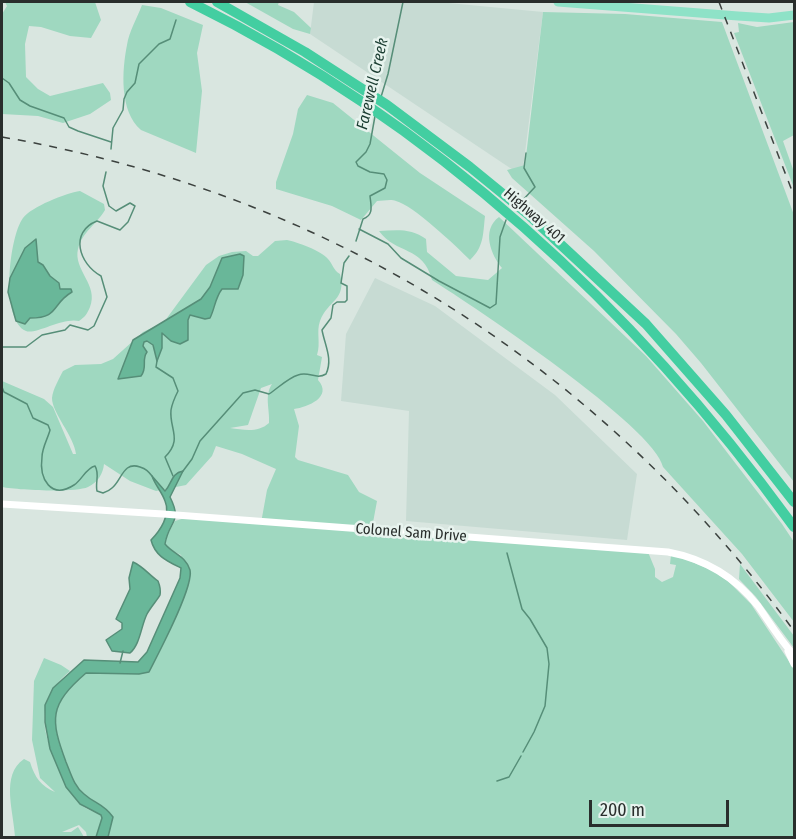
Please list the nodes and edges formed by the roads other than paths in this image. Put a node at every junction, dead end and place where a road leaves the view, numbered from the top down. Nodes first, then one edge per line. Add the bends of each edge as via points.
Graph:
1 (190, 2) edge
2 (217, 2) edge
3 (558, 2) edge
4 (795, 15) edge
5 (366, 98) junction
6 (384, 109) junction
7 (795, 502) edge
8 (2, 504) edge
9 (795, 527) edge
10 (784, 644) junction
11 (795, 655) edge
12 (795, 664) edge

1 - 5 highway, Highway 401
2 - 5 highway, Highway 401 via 305,52
3 - 4 main road via 731,16
5 - 6 highway, Highway 401
6 - 7 highway, Highway 401 via 470,167 530,216 639,317 726,415
6 - 9 highway, Highway 401 via 556,255 644,342 714,421
8 - 10 street, Colonel Sam Drive via 657,550 701,561 733,580
10 - 11 street, Colonel Sam Drive
10 - 12 street, Colonel Sam Drive

